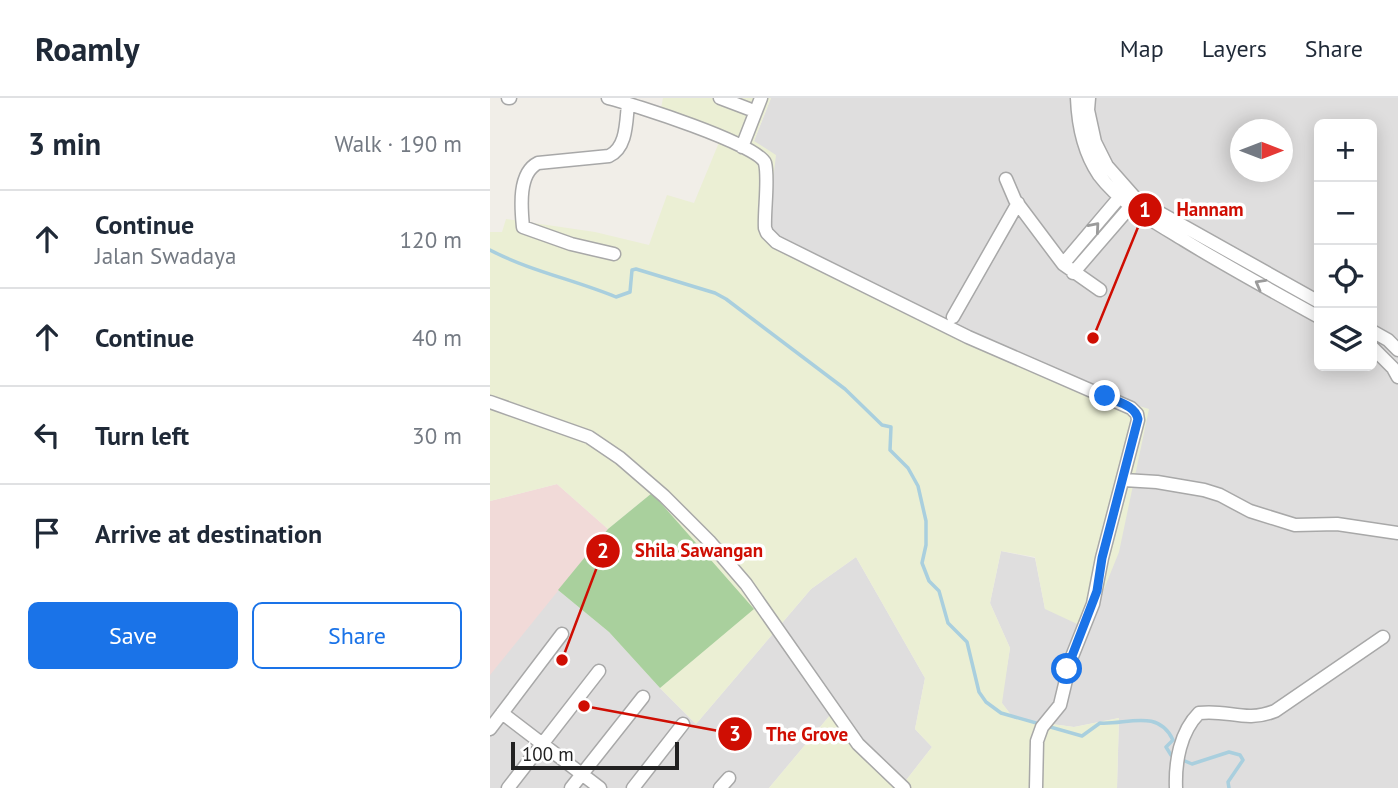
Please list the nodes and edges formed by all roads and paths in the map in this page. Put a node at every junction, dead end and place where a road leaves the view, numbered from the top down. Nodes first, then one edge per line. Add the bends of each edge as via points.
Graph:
1 (608, 98) edge
2 (664, 98) edge
3 (720, 98) edge
4 (761, 98) edge
5 (1077, 98) edge
6 (1089, 98) edge
7 (628, 104) junction
8 (749, 109) dead end
9 (659, 113) junction
10 (742, 147) junction
11 (1006, 179) dead end
12 (1123, 193) junction
13 (1017, 203) junction
14 (1134, 203) junction
15 (614, 254) dead end
16 (1068, 268) junction
17 (1100, 289) dead end
18 (1314, 299) edge
19 (1314, 314) edge
20 (953, 317) dead end
21 (1377, 334) edge
22 (1377, 349) edge
23 (1398, 350) edge
24 (1398, 377) edge
25 (490, 402) edge
26 (1124, 480) junction
27 (1398, 533) edge
28 (562, 635) dead end
29 (1383, 636) dead end
30 (599, 671) dead end
31 (643, 697) dead end
32 (502, 713) junction
33 (683, 724) dead end
34 (490, 729) edge
35 (542, 744) junction
36 (582, 774) junction
37 (508, 788) edge
38 (571, 788) edge
39 (600, 788) edge
40 (633, 788) edge
41 (904, 788) edge
42 (1036, 788) edge
43 (1176, 788) edge

1 - 7 street
2 - 9 street
3 - 8 street
4 - 10 street
5 - 12 street via 1085,145 1098,173
6 - 12 street via 1095,142
7 - 9 street
7 - 15 street via 617,153 538,163 530,166 524,178 523,227
9 - 10 street
10 - 26 street via 764,161 765,228 776,242 968,337 1134,410 1138,419
11 - 13 street
12 - 14 street
16 -> 12 street
13 - 16 street
13 - 20 street
14 - 16 street
14 - 18 street
19 -> 14 street via 1215,259
16 - 17 street
21 - 23 street
22 - 24 street
25 - 41 street via 589,437 664,496 746,584 858,744
26 - 27 street via 1204,489 1295,525 1336,524
26 - 42 street via 1093,604 1070,659 1060,705 1042,727
28 - 32 street
29 - 43 street via 1275,711 1260,717 1199,713 1186,729 1175,766
30 - 35 street
31 - 36 street
32 - 34 street
32 - 35 street
33 - 40 street
35 - 36 street
35 - 37 street
36 - 38 street
36 - 39 street

